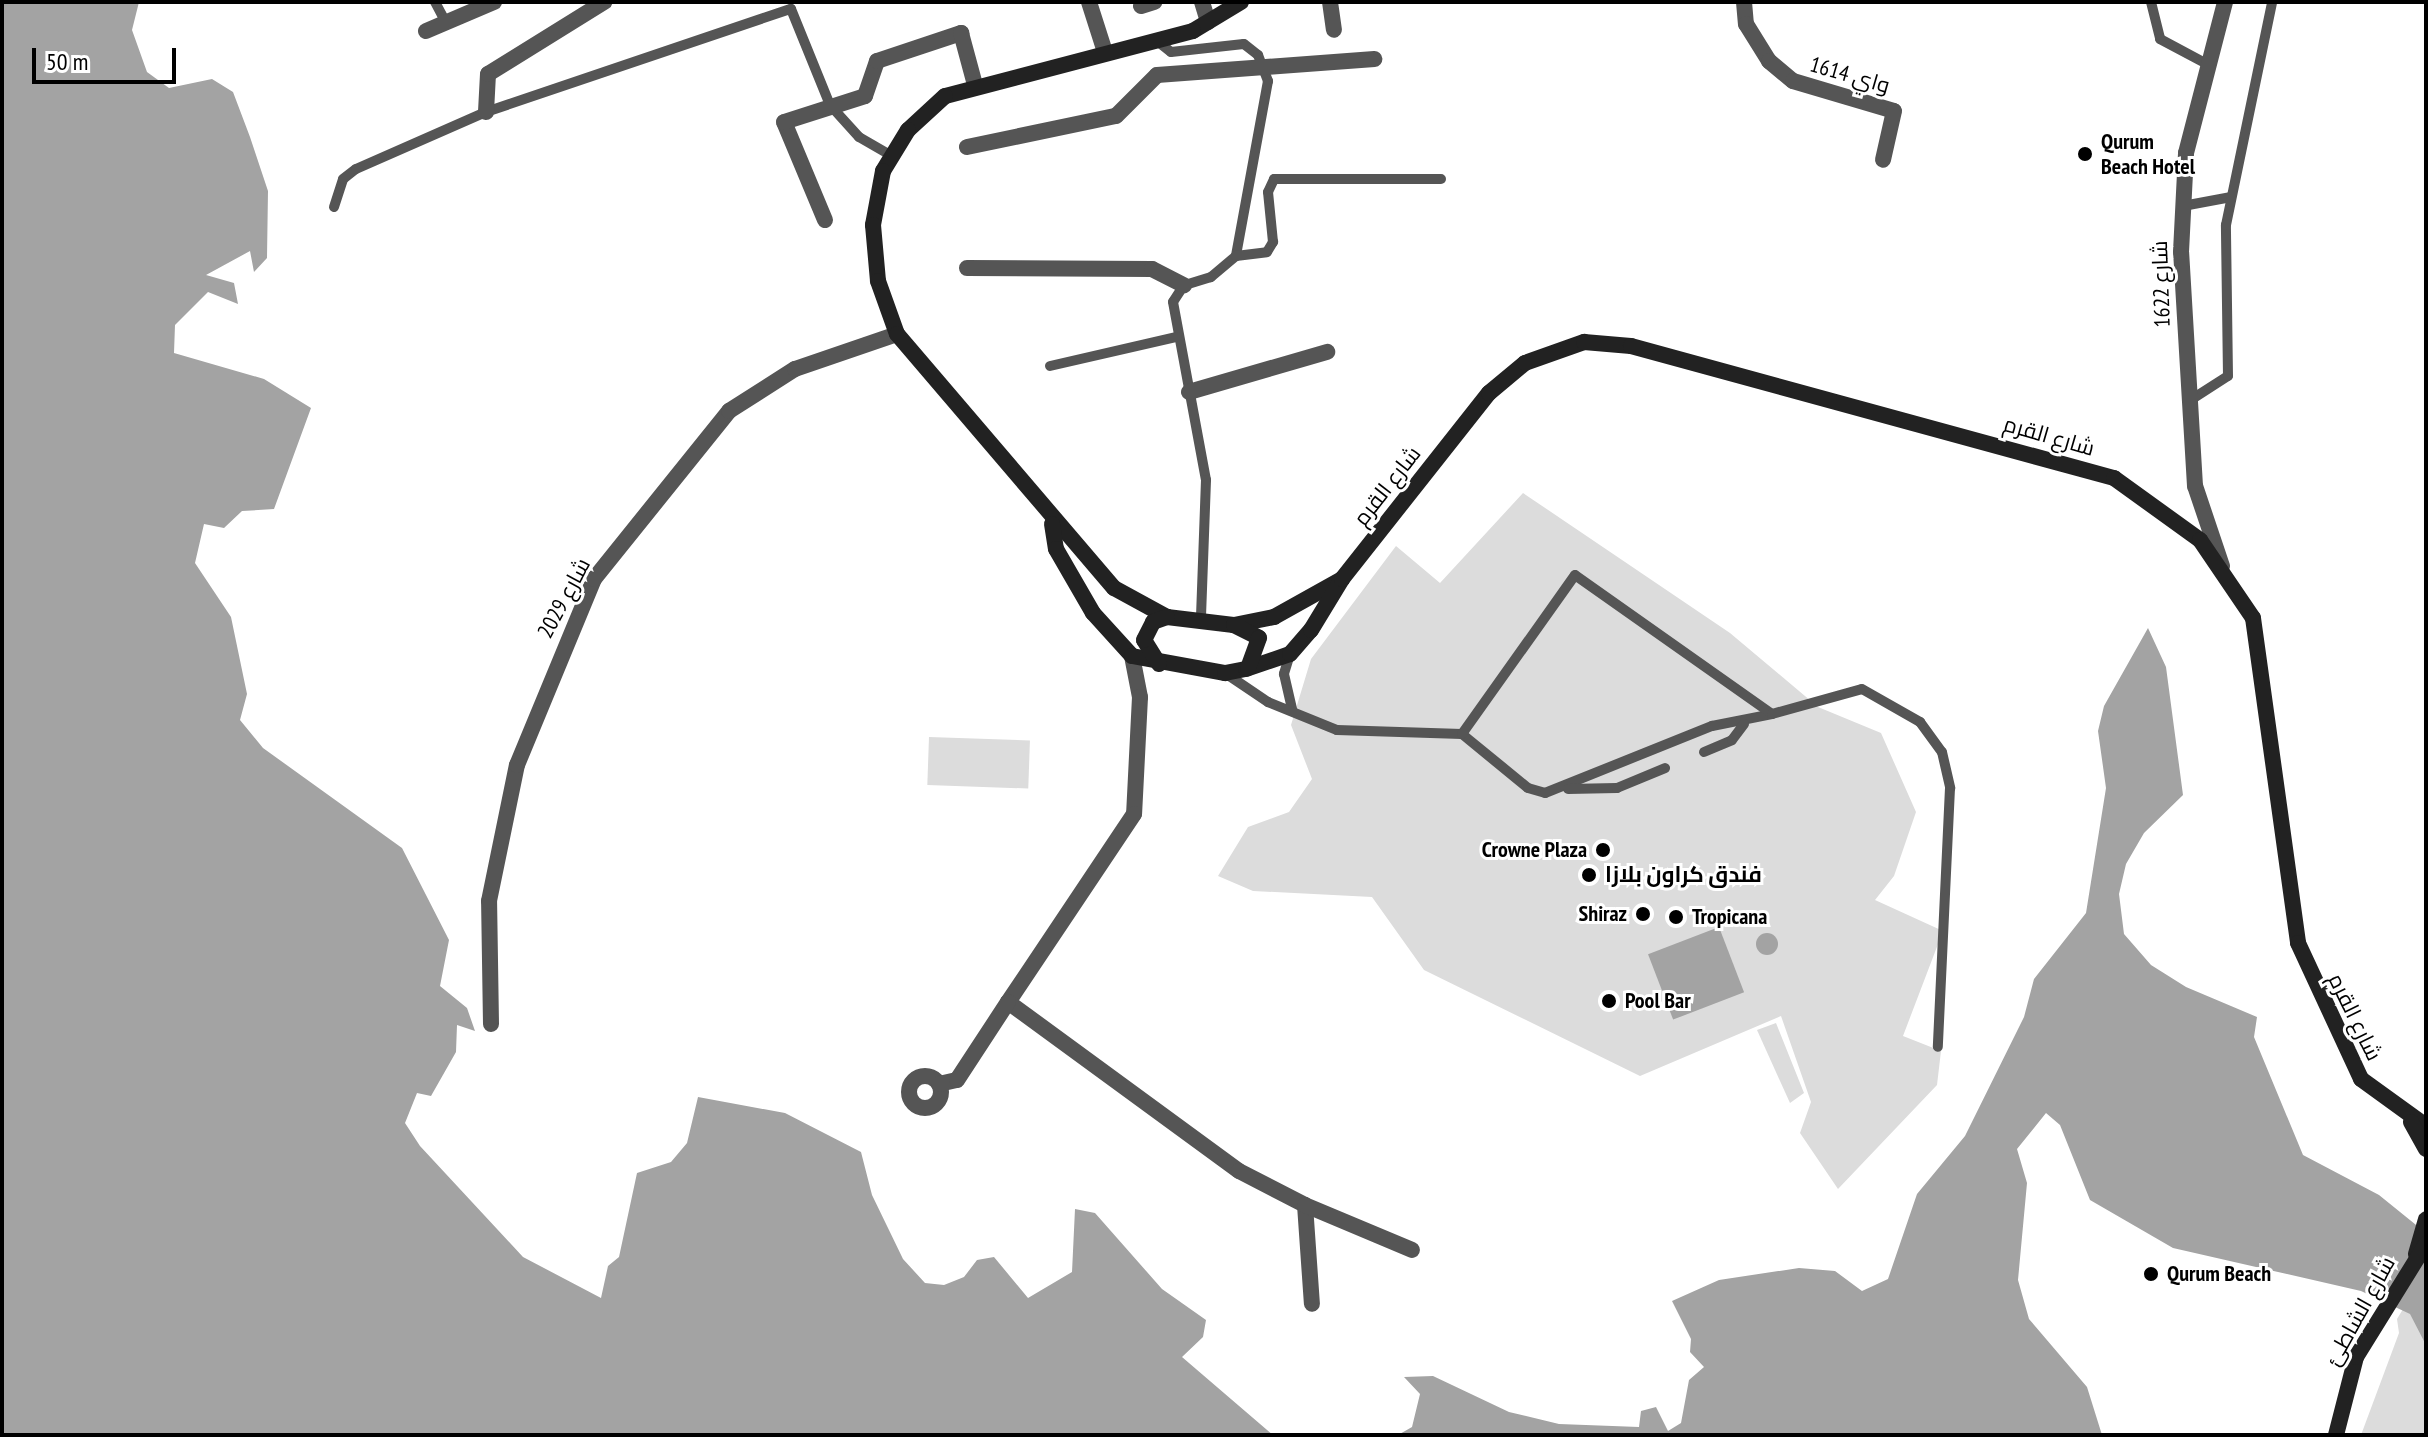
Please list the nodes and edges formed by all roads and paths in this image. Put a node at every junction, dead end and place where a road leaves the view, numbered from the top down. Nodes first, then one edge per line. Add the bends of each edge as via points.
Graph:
1 (435, 2) edge
2 (494, 2) edge
3 (604, 2) edge
4 (1089, 2) edge
5 (1202, 2) edge
6 (1241, 2) edge
7 (1330, 2) edge
8 (1744, 2) edge
9 (2151, 2) edge
10 (2225, 2) edge
11 (2272, 2) edge
12 (1208, 22) junction
13 (446, 23) junction
14 (1334, 30) dead end
15 (426, 31) dead end
16 (1156, 40) junction
17 (1105, 52) junction
18 (1374, 59) dead end
19 (2209, 65) junction
20 (1263, 68) junction
21 (975, 85) junction
22 (830, 105) junction
23 (486, 112) junction
24 (967, 147) dead end
25 (892, 156) junction
26 (1883, 160) dead end
27 (1441, 179) dead end
28 (2231, 197) junction
29 (2183, 206) junction
30 (334, 207) dead end
31 (825, 220) dead end
32 (1236, 256) junction
33 (967, 268) dead end
34 (1184, 285) junction
35 (897, 334) junction
36 (1177, 337) junction
37 (1327, 352) dead end
38 (1050, 366) dead end
39 (1189, 392) junction
40 (2189, 401) junction
41 (1052, 524) junction
42 (2222, 566) junction
43 (1342, 579) junction
44 (1167, 617) junction
45 (1201, 619) junction
46 (1234, 625) junction
47 (1290, 654) junction
48 (1132, 656) junction
49 (1161, 666) junction
50 (1246, 669) junction
51 (1225, 673) junction
52 (1292, 710) junction
53 (1772, 714) junction
54 (1744, 724) junction
55 (1462, 734) junction
56 (1704, 752) dead end
57 (1665, 768) dead end
58 (1566, 788) junction
59 (1008, 1002) junction
60 (491, 1024) dead end
61 (1938, 1047) dead end
62 (939, 1084) dead end
63 (2418, 1124) edge
64 (2426, 1149) edge
65 (1305, 1205) junction
66 (2426, 1219) edge
67 (1412, 1250) dead end
68 (2421, 1250) edge
69 (1312, 1304) dead end
70 (2336, 1435) edge

1 - 13 lane
2 - 13 street
3 - 23 street via 488,74
4 - 17 street
5 - 12 street
6 - 12 street, شارع القرم
7 - 14 street
8 - 26 street, واي 1614 via 1746,24 1769,61 1793,81 1894,111
9 - 19 lane via 2160,39
10 - 19 street, 1622 شارع
11 - 28 lane
12 - 16 street, شارع القرم
13 - 15 street
16 - 17 street, شارع القرم
16 - 20 lane via 1171,52 1244,44
17 - 21 street, شارع القرم
18 - 20 street
19 - 29 street, 1622 شارع via 2186,153
20 - 24 street via 1157,75 1116,116
20 - 32 lane via 1268,97 1249,154
21 - 22 street via 961,33 877,61 865,96
21 - 25 street, شارع القرم via 945,96
22 - 23 lane via 791,9
22 - 25 lane via 859,137
22 - 31 street via 784,122
23 - 30 lane via 356,169 343,179
25 - 35 street, شارع القرم via 873,225 878,281
27 - 32 lane via 1274,179 1268,192 1273,242 1267,252
28 - 29 lane
28 - 40 lane via 2228,376
29 - 40 street, 1622 شارع
32 - 34 lane via 1211,277
33 - 34 street via 1152,269
34 - 36 lane via 1173,302
35 - 41 street, شارع القرم
35 - 60 street, 2029 شارع via 795,369 729,411 594,579 517,765 489,901
36 - 38 lane
36 - 39 lane
37 - 39 street
39 - 45 lane via 1206,480
40 - 42 street, 1622 شارع via 2195,486
41 - 44 street, شارع القرم via 1114,588
41 - 48 street, شارع القرم via 1056,549 1093,613
42 - 43 street, شارع القرم via 2180,520 2114,478 1631,346 1584,342 1525,363 1489,393
42 - 63 street, شارع القرم via 2253,618 2262,649 2298,943 2361,1079
43 - 46 street, شارع القرم via 1274,617
43 - 47 street, شارع القرم
44 - 45 street, شارع القرم
44 - 49 street via 1153,622 1144,640
45 - 46 street, شارع القرم
46 - 50 street via 1259,638 1256,660
47 - 50 street, شارع القرم
47 - 52 lane via 1284,674
48 - 49 street, شارع القرم
48 - 59 street via 1140,697 1134,814
49 - 51 street, شارع القرم
50 - 51 street, شارع القرم
51 - 52 lane
52 - 55 lane via 1337,730
53 - 54 lane
53 - 55 lane via 1575,575
53 - 61 lane via 1862,689 1920,722 1942,752 1950,788
54 - 56 lane via 1732,740
54 - 58 lane via 1712,726
55 - 58 lane via 1528,788
57 - 58 lane via 1598,792
59 - 62 street via 957,1080
59 - 65 street via 1239,1171
63 - 64 street, شارع القرم
65 - 67 street
65 - 69 street
66 - 68 street, شارع الشاطئ
68 - 70 street, شارع الشاطئ via 2349,1372

